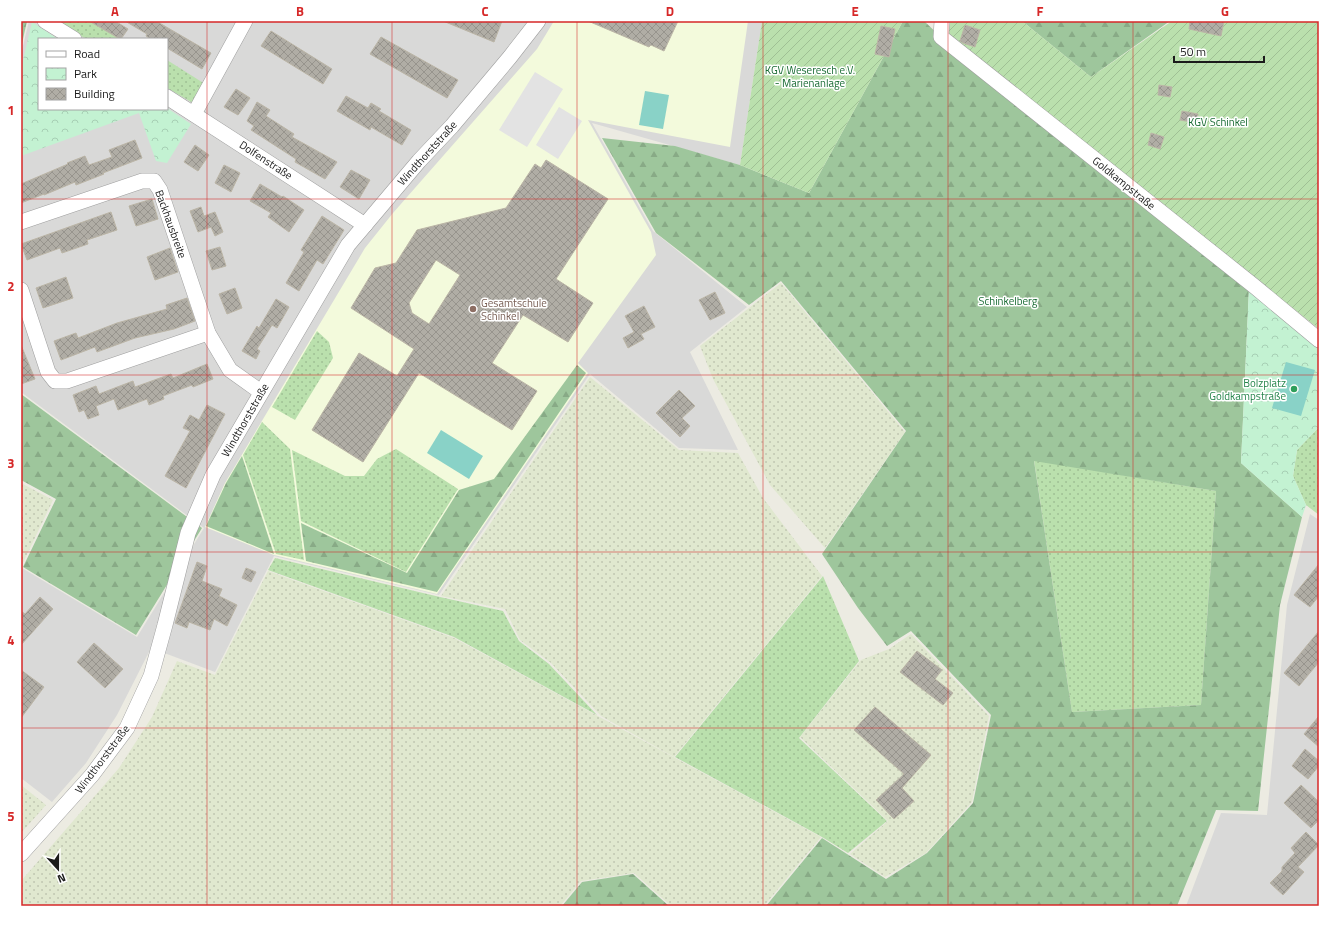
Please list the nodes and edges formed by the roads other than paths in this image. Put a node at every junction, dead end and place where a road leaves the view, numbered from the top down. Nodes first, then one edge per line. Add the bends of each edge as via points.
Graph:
1 (45, 21) edge
2 (245, 21) edge
3 (538, 21) edge
4 (942, 21) edge
5 (72, 38) edge
6 (168, 98) edge
7 (194, 114) junction
8 (21, 222) edge
9 (365, 225) junction
10 (21, 290) edge
11 (208, 333) junction
12 (1319, 340) edge
13 (261, 392) junction
14 (21, 854) edge

1 - 5 street
2 - 7 street
3 - 9 street, Windthorststraße via 452,126
4 - 12 street, Goldkampstraße via 941,37
6 - 7 street, Dolfenstraße
7 - 9 street, Dolfenstraße
8 - 11 street, Backhausbreite via 142,181 154,181 160,190
9 - 13 street, Windthorststraße via 348,245
10 - 11 street via 48,372 56,381 67,381
11 - 13 street, Backhausbreite via 230,370
13 - 14 street, Windthorststraße via 213,475 188,533 151,676 127,728 92,775

